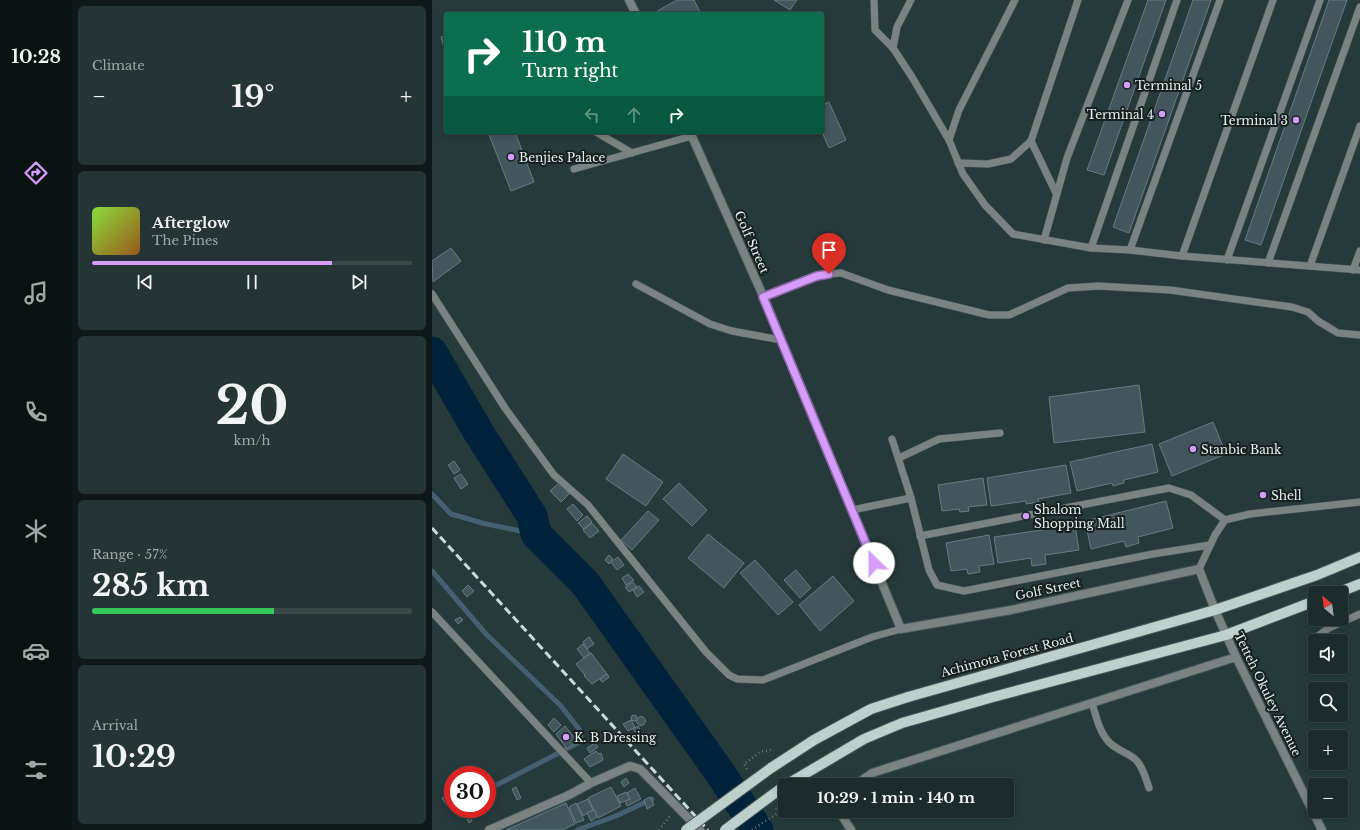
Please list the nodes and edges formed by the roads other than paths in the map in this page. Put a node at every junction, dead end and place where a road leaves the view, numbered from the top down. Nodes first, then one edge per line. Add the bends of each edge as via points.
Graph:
1 (629, 0) edge
2 (874, 0) edge
3 (912, 0) edge
4 (1015, 0) edge
5 (1078, 0) edge
6 (1128, 0) edge
7 (1177, 0) edge
8 (1220, 0) edge
9 (1273, 0) edge
10 (1320, 0) edge
11 (1360, 7) edge
12 (635, 12) edge
13 (893, 48) junction
14 (1360, 126) edge
15 (599, 134) edge
16 (691, 134) edge
17 (949, 140) junction
18 (1031, 140) junction
19 (632, 153) junction
20 (958, 163) junction
21 (574, 169) dead end
22 (1056, 193) junction
23 (1044, 240) junction
24 (1091, 248) junction
25 (1130, 250) junction
26 (1360, 251) edge
27 (1182, 256) junction
28 (1227, 260) junction
29 (1268, 263) junction
30 (1310, 266) junction
31 (1357, 270) edge
32 (636, 284) dead end
33 (432, 294) edge
34 (763, 297) junction
35 (1360, 335) edge
36 (781, 340) junction
37 (1000, 433) dead end
38 (892, 439) dead end
39 (899, 458) junction
40 (911, 498) junction
41 (1360, 502) edge
42 (852, 510) junction
43 (1225, 520) junction
44 (920, 536) junction
45 (1210, 545) junction
46 (1360, 557) edge
47 (1199, 569) junction
48 (1360, 584) edge
49 (1348, 589) edge
50 (1308, 605) edge
51 (1215, 610) junction
52 (432, 612) edge
53 (1360, 614) edge
54 (901, 629) junction
55 (1321, 634) edge
56 (1226, 635) junction
57 (1236, 657) junction
58 (1092, 704) junction
59 (798, 778) edge
60 (865, 778) edge
61 (591, 783) junction
62 (1149, 788) dead end
63 (778, 791) edge
64 (843, 818) edge
65 (489, 830) edge
66 (686, 830) edge
67 (700, 830) edge
68 (726, 830) edge
69 (851, 830) edge
70 (1322, 830) edge

1 - 12 street
2 - 13 lane via 875,30
3 - 13 lane via 897,27
4 - 17 lane via 960,110
5 - 18 lane
6 - 22 lane
7 - 24 lane
8 - 25 lane
9 - 27 lane
10 - 28 lane
11 - 29 lane
13 - 17 lane
14 - 30 lane
15 - 19 lane
16 - 19 lane
16 - 34 street, Golf Street
17 - 20 lane
18 - 20 lane via 1011,159 988,164
18 - 22 lane
19 - 21 lane
20 - 23 lane via 985,205 1013,234
22 - 23 lane
23 - 24 lane
24 - 25 lane
25 - 27 lane
26 - 31 lane
27 - 28 lane
28 - 29 lane
29 - 30 lane
30 - 31 lane
32 - 36 lane via 710,324
33 - 54 lane, Golf Street via 505,408 554,474 588,505 706,652 729,675 737,679 763,680 872,637
34 - 35 lane via 817,276 841,273 888,290 990,315 1009,315 1068,288 1098,286 1170,290 1292,307 1308,312 1338,333
34 - 36 street, Golf Street
36 - 42 street, Golf Street
37 - 39 lane via 939,439
38 - 39 lane
39 - 40 lane
40 - 42 lane
40 - 44 lane
41 - 43 lane via 1250,514
42 - 54 street, Golf Street
43 - 44 lane via 1191,495 1170,488
43 - 45 lane
44 - 45 lane via 937,585 964,591
45 - 47 lane
46 - 51 main road, Achimota Forest Road via 1317,575
47 - 51 street, Tetteh Okuley Avenue
47 - 54 street, Golf Street via 1011,610
48 - 49 main road
50 - 56 main road
51 - 56 street, Tetteh Okuley Avenue
51 - 66 main road, Achimota Forest Road, bridge via 871,709 814,740 771,768
52 - 61 lane
53 - 55 lane
56 - 57 street, Tetteh Okuley Avenue
56 - 59 main road via 902,723 864,739
57 - 58 street
57 - 70 street, Tetteh Okuley Avenue
58 - 60 street via 872,773
58 - 62 lane via 1106,740 1113,747 1135,759
61 - 65 street
61 - 67 street via 630,766 640,769
63 - 68 main road, bridge
64 - 69 street

